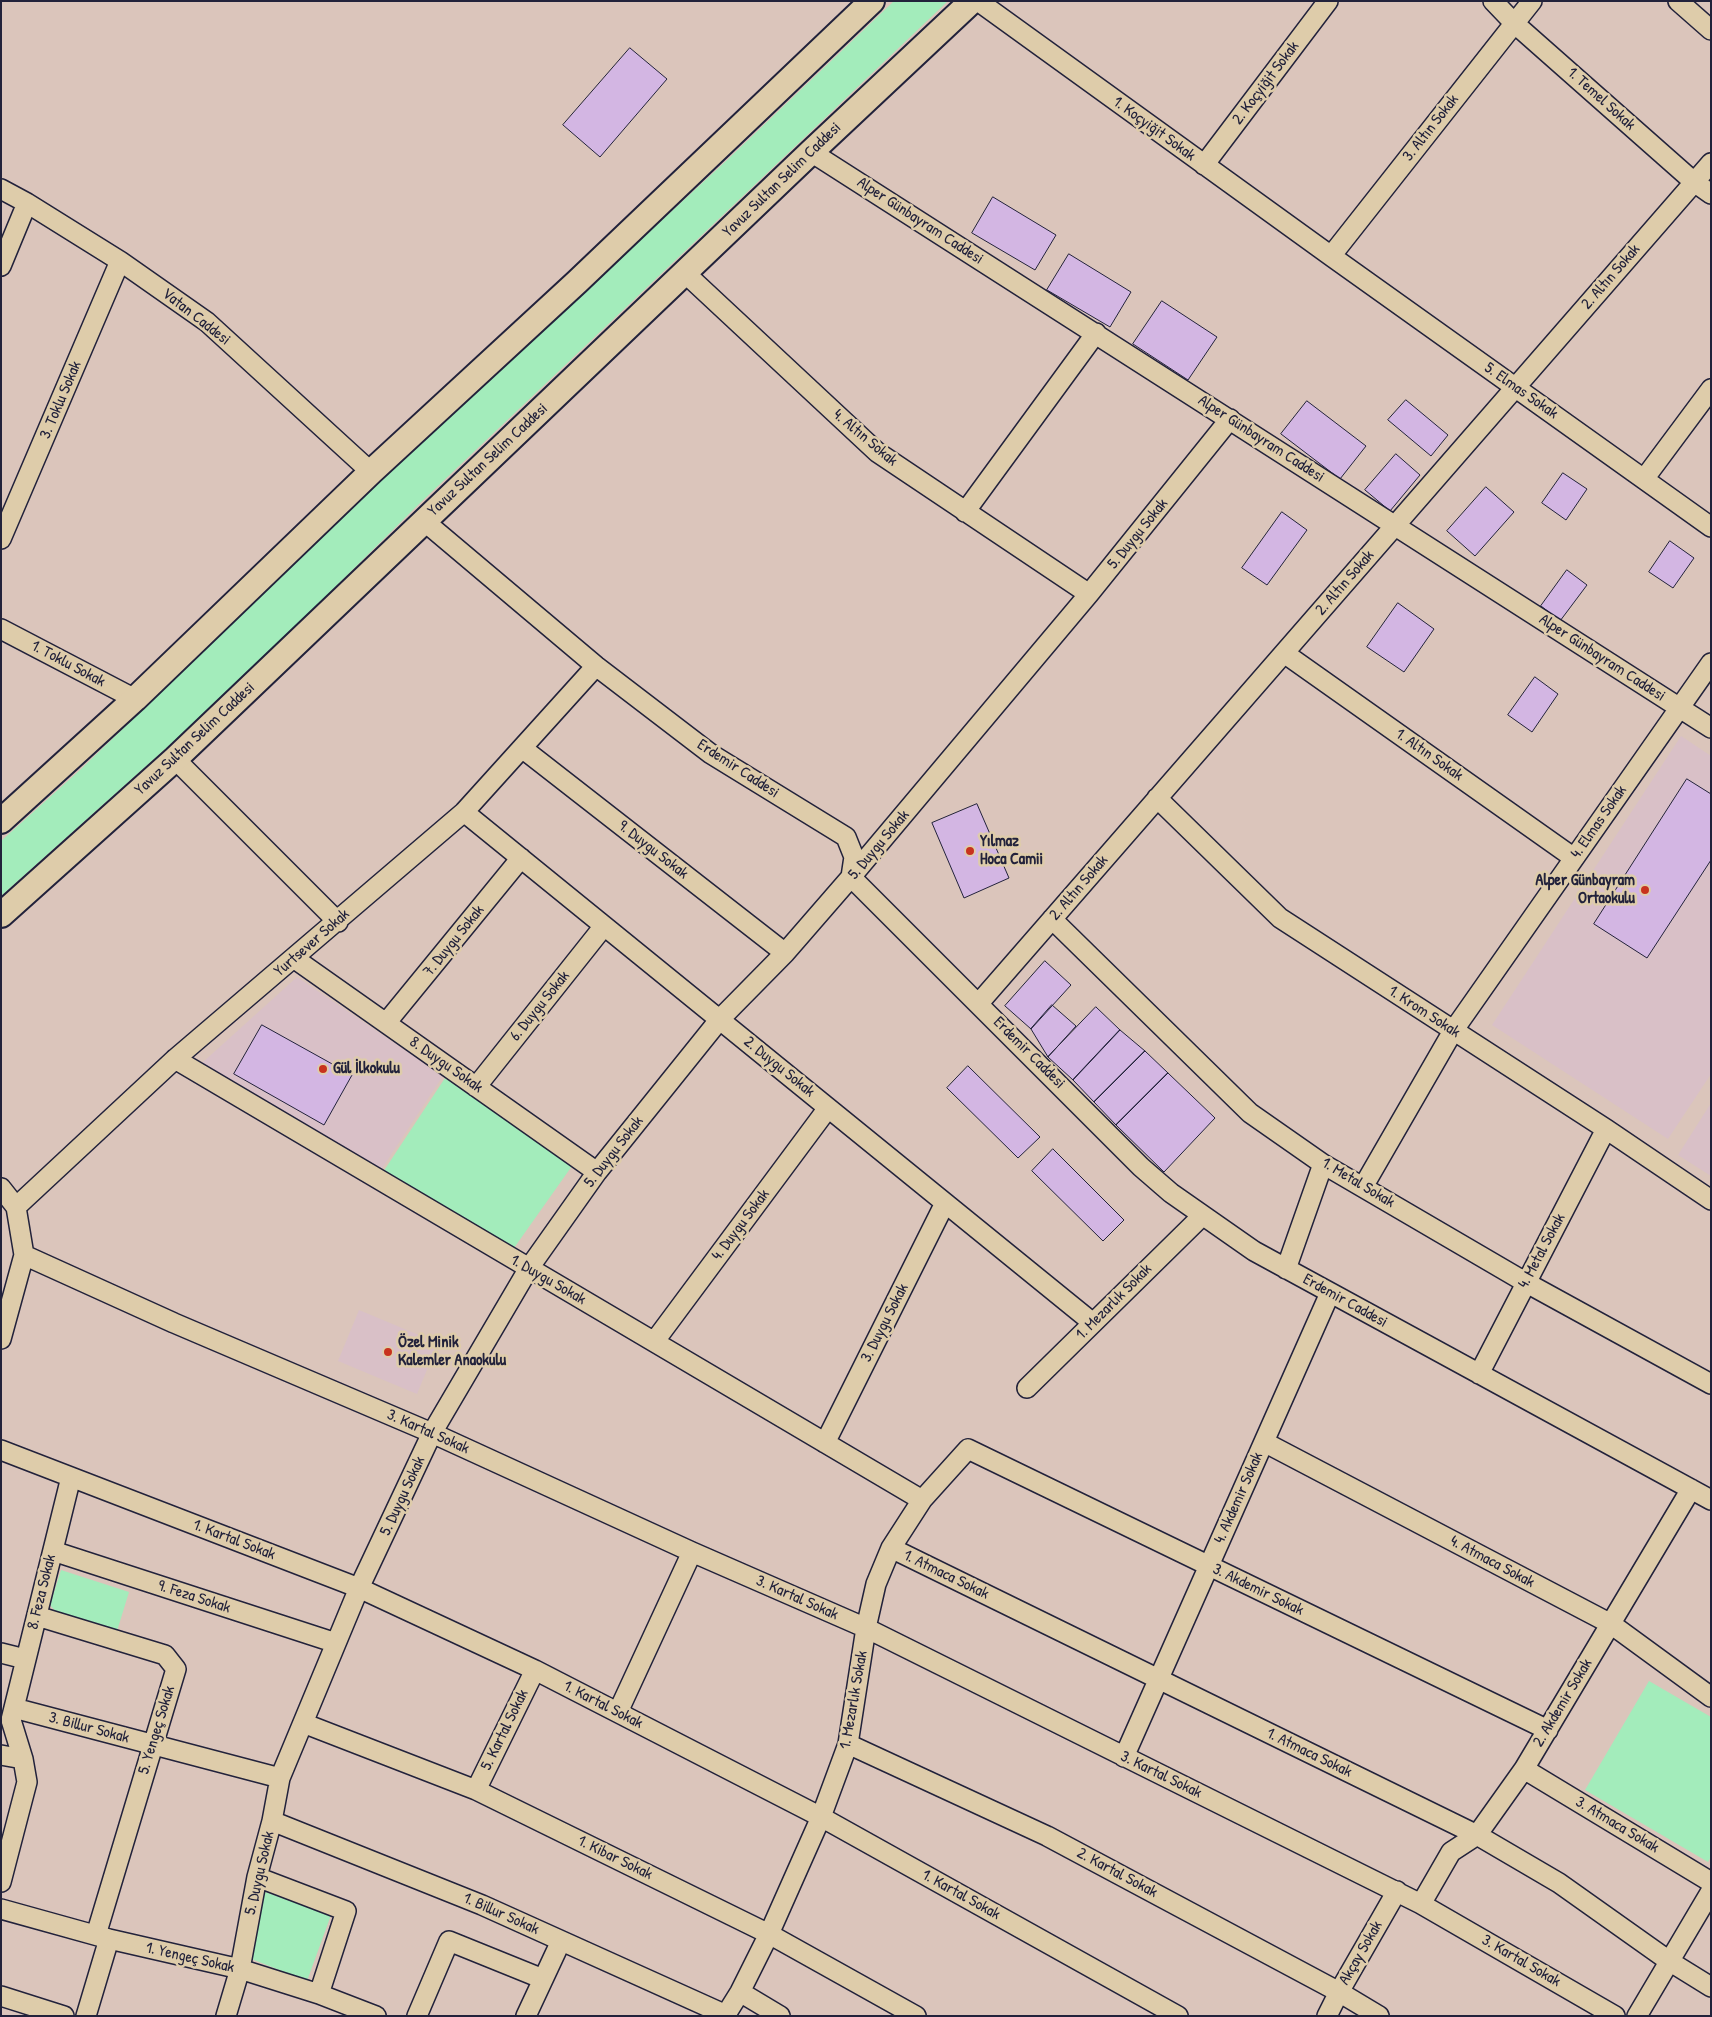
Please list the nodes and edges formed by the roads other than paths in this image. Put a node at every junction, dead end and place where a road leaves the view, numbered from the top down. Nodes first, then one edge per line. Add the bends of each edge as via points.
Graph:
1 (872, 1) edge
2 (972, 1) edge
3 (978, 1) edge
4 (1328, 1) edge
5 (1493, 1) edge
6 (1532, 1) edge
7 (1678, 1) edge
8 (1514, 23) junction
9 (1711, 30) edge
10 (811, 152) junction
11 (1711, 163) edge
12 (1204, 164) junction
13 (1694, 182) junction
14 (1, 189) edge
15 (1711, 194) edge
16 (27, 203) junction
17 (1331, 256) junction
18 (120, 261) junction
19 (1, 266) edge
20 (685, 273) junction
21 (1096, 333) junction
22 (1515, 387) junction
23 (1711, 389) edge
24 (1230, 419) junction
25 (371, 472) junction
26 (1644, 479) junction
27 (9, 498) edge
28 (965, 512) junction
29 (424, 521) junction
30 (1395, 525) junction
31 (1711, 527) edge
32 (1, 539) edge
33 (1089, 594) junction
34 (1, 629) edge
35 (1284, 653) junction
36 (1711, 663) edge
37 (596, 666) junction
38 (135, 700) junction
39 (1679, 707) junction
40 (1711, 728) edge
41 (522, 748) junction
42 (175, 759) junction
43 (1157, 798) junction
44 (464, 812) junction
45 (1, 821) edge
46 (521, 858) junction
47 (1574, 858) junction
48 (851, 878) junction
49 (1, 915) edge
50 (1052, 919) junction
51 (338, 922) junction
52 (604, 926) junction
53 (785, 953) junction
54 (295, 959) junction
55 (979, 1003) junction
56 (720, 1019) junction
57 (386, 1023) junction
58 (1453, 1031) junction
59 (175, 1059) junction
60 (476, 1087) junction
61 (828, 1108) junction
62 (1606, 1128) junction
63 (1323, 1164) junction
64 (597, 1172) junction
65 (1363, 1186) junction
66 (1, 1188) edge
67 (1711, 1200) edge
68 (945, 1203) junction
69 (16, 1207) junction
70 (1202, 1216) junction
71 (24, 1255) junction
72 (529, 1268) junction
73 (1286, 1269) junction
74 (1525, 1282) junction
75 (1330, 1293) junction
76 (4, 1319) edge
77 (1093, 1323) junction
78 (1, 1339) edge
79 (654, 1342) junction
80 (1478, 1374) junction
81 (1711, 1384) edge
82 (1027, 1388) dead end
83 (432, 1433) junction
84 (1264, 1442) junction
85 (825, 1443) junction
86 (968, 1449) joint
87 (1, 1450) edge
88 (71, 1477) junction
89 (1690, 1490) junction
90 (922, 1500) junction
91 (1711, 1500) edge
92 (891, 1548) junction
93 (53, 1551) junction
94 (692, 1552) junction
95 (1209, 1566) junction
96 (359, 1588) junction
97 (37, 1616) junction
98 (1611, 1624) junction
99 (866, 1628) junction
100 (336, 1643) junction
101 (1, 1653) edge
102 (25, 1659) junction
103 (535, 1670) junction
104 (1158, 1680) junction
105 (1711, 1697) edge
106 (14, 1708) junction
107 (618, 1712) junction
108 (303, 1723) junction
109 (1548, 1730) junction
110 (848, 1744) junction
111 (152, 1745) junction
112 (1, 1755) edge
113 (1124, 1757) junction
114 (23, 1759) junction
115 (1524, 1769) junction
116 (280, 1778) junction
117 (476, 1790) junction
118 (821, 1817) junction
119 (272, 1821) junction
120 (1477, 1835) junction
121 (257, 1877) junction
122 (1, 1882) edge
123 (1711, 1882) edge
124 (1397, 1891) junction
125 (1711, 1891) edge
126 (1421, 1904) junction
127 (1, 1909) edge
128 (769, 1934) junction
129 (102, 1937) junction
130 (561, 1941) junction
131 (1669, 1961) junction
132 (240, 1969) junction
133 (543, 1979) junction
134 (1711, 1987) edge
135 (740, 1992) junction
136 (1339, 1992) junction
137 (319, 1994) junction
138 (1, 1996) edge
139 (725, 2015) edge
140 (64, 2016) edge
141 (86, 2016) edge
142 (226, 2016) edge
143 (376, 2016) edge
144 (417, 2016) edge
145 (526, 2016) edge
146 (780, 2016) edge
147 (916, 2016) edge
148 (1178, 2016) edge
149 (1327, 2016) edge
150 (1379, 2016) edge
151 (1615, 2016) edge
152 (1637, 2016) edge

1 - 25 main road via 577,282
2 - 10 main road, Yavuz Sultan Selim Caddesi
3 - 12 street, 1. Koçyiğit Sokak
4 - 12 street, 2. Koçyiğit Sokak
5 - 8 street, 1. Temel Sokak
6 - 8 street, 3. Altın Sokak
7 - 9 street
8 - 13 street, 1. Temel Sokak
8 - 17 street, 3. Altın Sokak
10 - 20 main road, Yavuz Sultan Selim Caddesi
10 - 21 street, Alper Günbayram Caddesi
11 - 13 street, 2. Altın Sokak
12 - 17 street, 1. Koçyiğit Sokak
13 - 15 street, 1. Temel Sokak
13 - 22 street, 2. Altın Sokak
14 - 16 street, Vatan Caddesi
16 - 18 street, Vatan Caddesi
16 - 19 street
17 - 22 street, 5. Elmas Sokak
18 - 25 street, Vatan Caddesi via 207,322
18 - 27 street, 3. Toklu Sokak
20 - 28 street, 4. Altın Sokak via 877,452
20 - 29 main road, Yavuz Sultan Selim Caddesi
21 - 24 street, Alper Günbayram Caddesi
21 - 28 street
22 - 26 street, 5. Elmas Sokak
22 - 30 street, 2. Altın Sokak
23 - 26 street
24 - 30 street, Alper Günbayram Caddesi
24 - 33 street, 5. Duygu Sokak
25 - 38 main road
26 - 31 street, 5. Elmas Sokak
27 - 32 street, 3. Toklu Sokak
28 - 33 street, 4. Altın Sokak
29 - 37 street, Erdemir Caddesi
29 - 42 main road, Yavuz Sultan Selim Caddesi
30 - 35 street, 2. Altın Sokak
30 - 39 street, Alper Günbayram Caddesi
33 - 48 street, 5. Duygu Sokak
34 - 38 street, 1. Toklu Sokak
35 - 43 street, 2. Altın Sokak
35 - 47 street, 1. Altın Sokak
36 - 39 street, 4. Elmas Sokak
37 - 41 street, Yurtsever Sokak
37 - 48 street, Erdemir Caddesi via 711,754 846,837 854,857
38 - 45 main road
39 - 40 street, Alper Günbayram Caddesi
39 - 47 street, 4. Elmas Sokak
41 - 44 street, Yurtsever Sokak
41 - 53 street, 9. Duygu Sokak
42 - 49 main road, Yavuz Sultan Selim Caddesi
42 - 51 street
43 - 50 street, 2. Altın Sokak
43 - 58 street, 1. Krom Sokak via 1280,918
44 - 46 street, 2. Duygu Sokak
44 - 51 street, Yurtsever Sokak
46 - 52 street, 2. Duygu Sokak
46 - 57 street, 7. Duygu Sokak
47 - 58 street, 4. Elmas Sokak
48 - 53 street, 5. Duygu Sokak
48 - 55 street, Erdemir Caddesi
50 - 55 street, 2. Altın Sokak
50 - 63 street, 1. Metal Sokak via 1250,1113
51 - 54 street, Yurtsever Sokak
52 - 56 street, 2. Duygu Sokak
52 - 60 street, 6. Duygu Sokak
53 - 56 street, 5. Duygu Sokak
54 - 57 street, 8. Duygu Sokak
54 - 59 street, Yurtsever Sokak
55 - 70 street, Erdemir Caddesi via 1141,1167
56 - 61 street, 2. Duygu Sokak
56 - 64 street, 5. Duygu Sokak
57 - 60 street, 8. Duygu Sokak
58 - 62 street, 1. Krom Sokak
58 - 65 street, 4. Elmas Sokak
59 - 69 street, Yurtsever Sokak
59 - 72 street, 1. Duygu Sokak
60 - 64 street, 8. Duygu Sokak
61 - 68 street, 2. Duygu Sokak
61 - 79 street, 4. Duygu Sokak
62 - 67 street, 1. Krom Sokak
62 - 74 street, 4. Metal Sokak
63 - 65 street, 1. Metal Sokak
63 - 73 street
64 - 72 street, 5. Duygu Sokak
65 - 74 street, 1. Metal Sokak
66 - 69 street
68 - 77 street, 2. Duygu Sokak
68 - 85 street, 3. Duygu Sokak
69 - 71 street
70 - 73 street, Erdemir Caddesi
70 - 77 street, 1. Mezarlık Sokak
71 - 76 street
71 - 83 street, 3. Kartal Sokak
72 - 79 street, 1. Duygu Sokak
72 - 83 street, 5. Duygu Sokak
73 - 75 street, Erdemir Caddesi
74 - 80 street, 4. Metal Sokak
74 - 81 street, 1. Metal Sokak
75 - 80 street, Erdemir Caddesi
75 - 84 street, 4. Akdemir Sokak
76 - 78 street
77 - 82 street, 1. Mezarlık Sokak
79 - 85 street, 1. Duygu Sokak
80 - 89 street, Erdemir Caddesi
83 - 94 street, 3. Kartal Sokak
83 - 96 street, 5. Duygu Sokak
84 - 95 street, 4. Akdemir Sokak
84 - 98 street, 4. Atmaca Sokak
85 - 90 street, 1. Duygu Sokak
86 - 90 street, 1. Mezarlık Sokak
86 - 95 street, 3. Akdemir Sokak
87 - 88 street, 1. Kartal Sokak
88 - 93 street, 8. Feza Sokak
88 - 96 street, 1. Kartal Sokak
89 - 91 street, Erdemir Caddesi
89 - 98 street, 2. Akdemir Sokak
90 - 92 street, 1. Mezarlık Sokak
92 - 99 street, 1. Mezarlık Sokak via 876,1584
92 - 104 street, 1. Atmaca Sokak
93 - 97 street, 8. Feza Sokak
93 - 100 street, 9. Feza Sokak
94 - 99 street, 3. Kartal Sokak
94 - 107 street
95 - 104 street, 4. Akdemir Sokak
95 - 109 street, 3. Akdemir Sokak
96 - 100 street, 5. Duygu Sokak
96 - 103 street, 1. Kartal Sokak
97 - 102 street, 8. Feza Sokak
97 - 111 street, 5. Yengeç Sokak via 165,1655 176,1669
98 - 105 street, 4. Atmaca Sokak
98 - 109 street, 2. Akdemir Sokak
99 - 110 street, 1. Mezarlık Sokak
99 - 113 street, 3. Kartal Sokak
100 - 108 street, 5. Duygu Sokak
101 - 102 street
102 - 106 street, 8. Feza Sokak
103 - 107 street, 1. Kartal Sokak
103 - 117 street, 5. Kartal Sokak
104 - 113 street, 4. Akdemir Sokak
104 - 120 street, 1. Atmaca Sokak
106 - 111 street, 3. Billur Sokak
106 - 114 street, 8. Feza Sokak via 12,1720
107 - 118 street, 1. Kartal Sokak
108 - 116 street, 5. Duygu Sokak
108 - 117 street, 1. Kibar Sokak
109 - 115 street, 2. Akdemir Sokak
110 - 118 street, 1. Mezarlık Sokak
110 - 136 street, 2. Kartal Sokak via 1047,1836
111 - 116 street, 3. Billur Sokak
111 - 129 street, 5. Yengeç Sokak
112 - 114 street
113 - 124 street, 3. Kartal Sokak
114 - 122 street, 8. Feza Sokak via 27,1782
115 - 120 street, 2. Akdemir Sokak
115 - 123 street, 3. Atmaca Sokak
116 - 119 street, 5. Duygu Sokak
117 - 128 street, 1. Kibar Sokak
118 - 128 street, 1. Mezarlık Sokak
118 - 148 street, 1. Kartal Sokak
119 - 121 street, 5. Duygu Sokak
119 - 130 street, 1. Billur Sokak via 474,1901
120 - 126 street, 2. Akdemir Sokak via 1451,1852
120 - 131 street, 1. Atmaca Sokak via 1560,1883
121 - 132 street, 5. Duygu Sokak
121 - 137 street via 346,1911
124 - 126 street, 3. Kartal Sokak
124 - 136 street, Akçay Sokak
125 - 131 street
126 - 151 street, 3. Kartal Sokak
127 - 129 street, 1. Yengeç Sokak
128 - 135 street, 1. Mezarlık Sokak
128 - 147 street, 1. Kibar Sokak
129 - 132 street, 1. Yengeç Sokak
129 - 141 street, 5. Yengeç Sokak
130 - 133 street
130 - 139 street, 1. Billur Sokak
131 - 134 street, 1. Atmaca Sokak
131 - 152 street
132 - 137 street, 1. Yengeç Sokak
132 - 142 street, 5. Duygu Sokak
133 - 144 street via 450,1941
133 - 145 street
135 - 139 street, 1. Mezarlık Sokak
135 - 146 street
136 - 149 street, Akçay Sokak
136 - 150 street, 2. Kartal Sokak
137 - 143 street, 1. Yengeç Sokak
138 - 140 street

